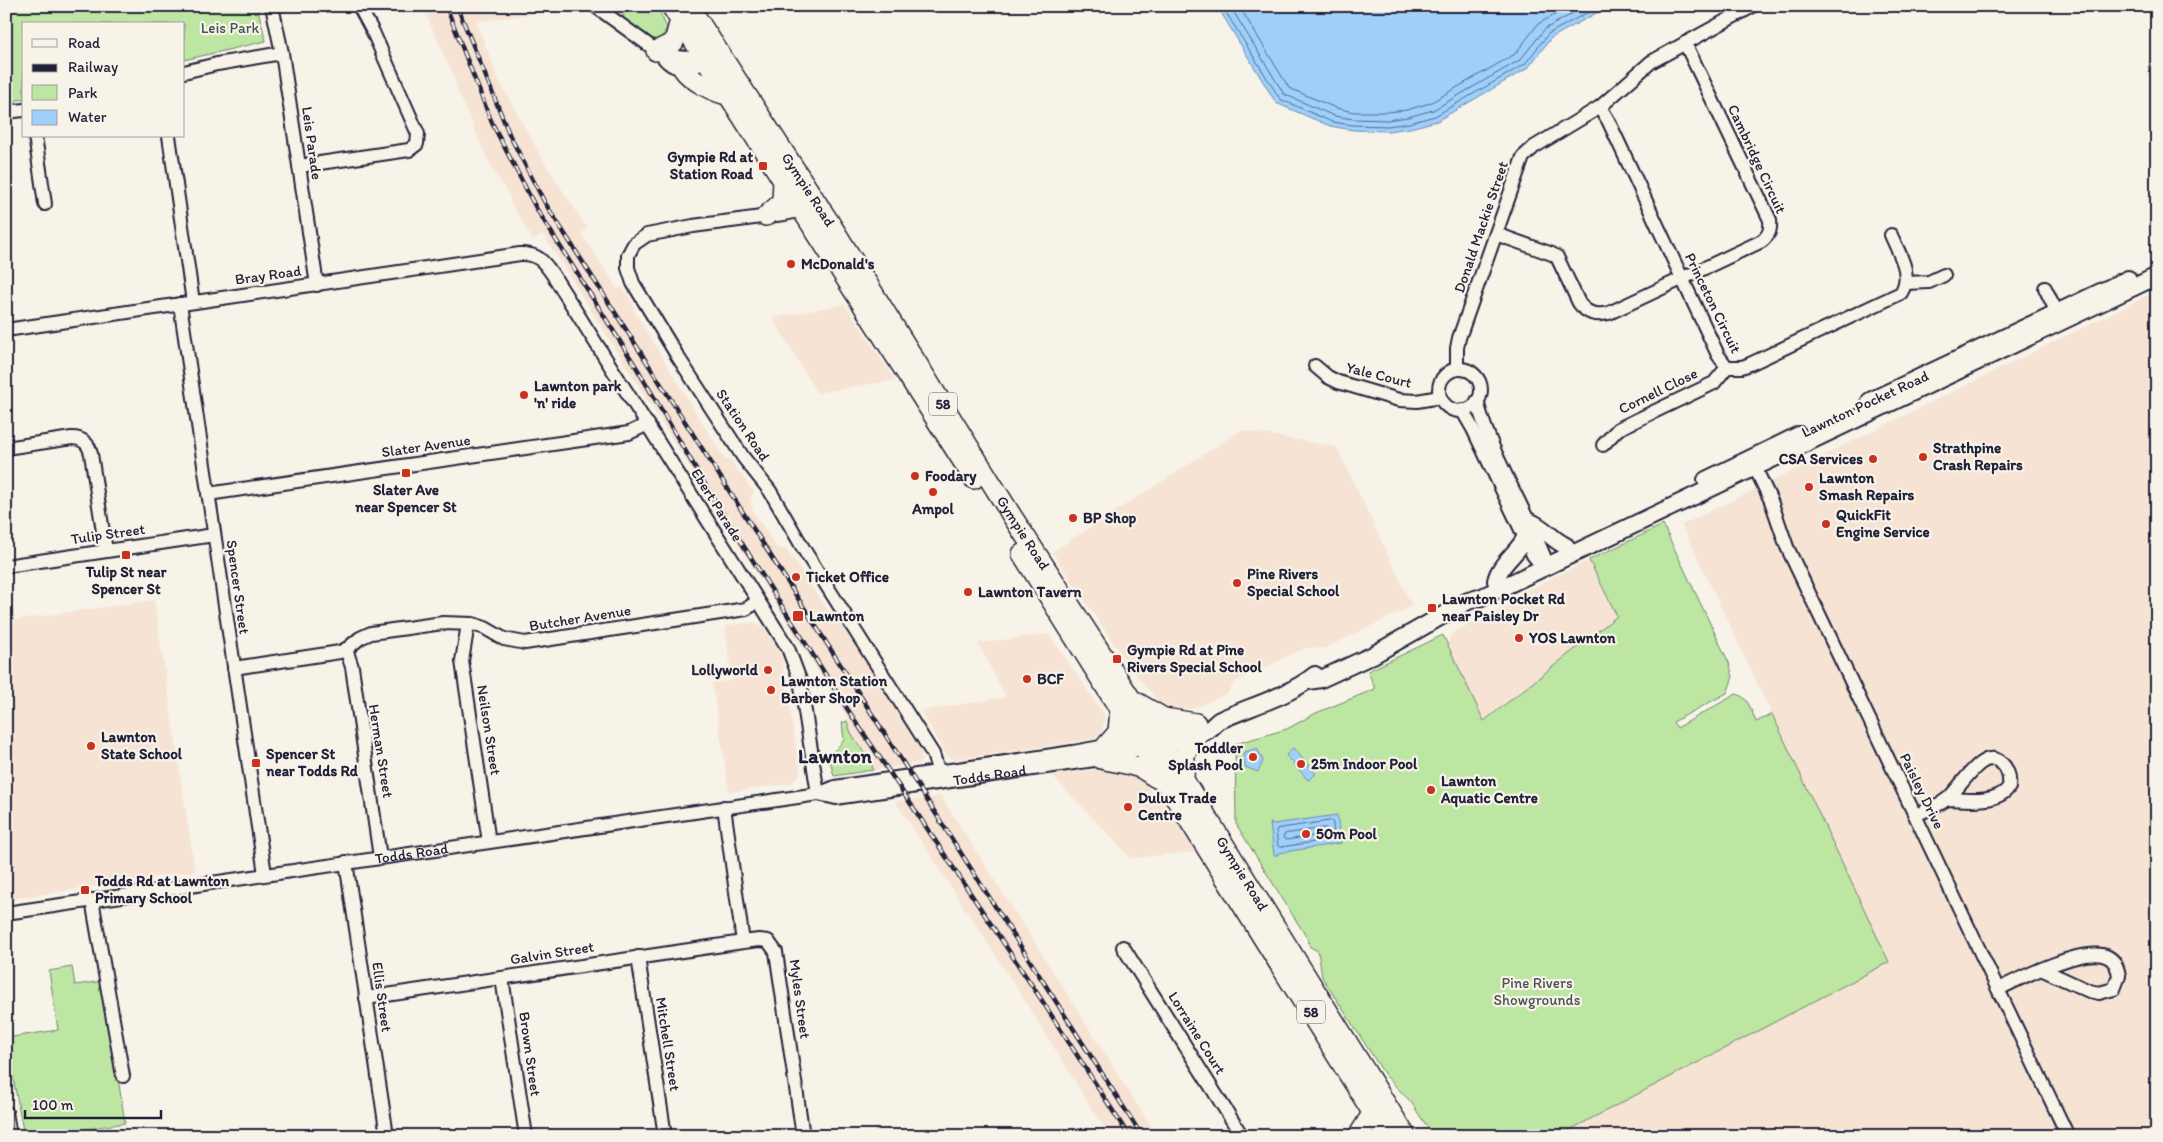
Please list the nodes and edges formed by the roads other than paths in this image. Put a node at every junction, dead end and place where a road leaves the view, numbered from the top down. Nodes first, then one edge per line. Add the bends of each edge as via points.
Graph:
1 (272, 6) edge
2 (359, 6) edge
3 (595, 6) edge
4 (1751, 7) edge
5 (680, 11) edge
6 (1685, 43) junction
7 (659, 52) junction
8 (282, 53) junction
9 (711, 54) junction
10 (683, 68) junction
11 (185, 72) edge
12 (728, 95) junction
13 (1600, 108) junction
14 (22, 110) edge
15 (6, 112) edge
16 (35, 138) edge
17 (169, 138) edge
18 (299, 166) junction
19 (783, 179) junction
20 (807, 203) junction
21 (45, 204) dead end
22 (766, 216) junction
23 (1496, 234) junction
24 (1891, 235) dead end
25 (535, 255) joint
26 (2157, 265) edge
27 (1944, 275) dead end
28 (2157, 276) edge
29 (1683, 279) junction
30 (1906, 283) junction
31 (317, 285) junction
32 (2045, 288) dead end
33 (193, 302) junction
34 (180, 304) junction
35 (2059, 318) junction
36 (6, 330) edge
37 (1315, 366) dead end
38 (1727, 367) junction
39 (1457, 369) junction
40 (1440, 397) junction
41 (1477, 401) junction
42 (1462, 410) junction
43 (648, 424) junction
44 (1603, 445) dead end
45 (6, 448) edge
46 (1753, 463) junction
47 (208, 494) junction
48 (1530, 522) junction
49 (214, 535) junction
50 (1525, 538) junction
51 (1566, 546) junction
52 (106, 551) junction
53 (1543, 562) junction
54 (6, 566) edge
55 (1496, 581) junction
56 (758, 601) junction
57 (1468, 601) junction
58 (468, 624) junction
59 (346, 650) junction
60 (234, 668) junction
61 (1126, 705) junction
62 (1197, 728) junction
63 (1150, 742) junction
64 (1103, 753) junction
65 (941, 777) junction
66 (1175, 781) junction
67 (818, 794) junction
68 (1948, 799) junction
69 (724, 807) junction
70 (1916, 815) junction
71 (489, 842) junction
72 (380, 857) junction
73 (346, 862) junction
74 (265, 874) junction
75 (92, 900) junction
76 (6, 913) edge
77 (743, 942) junction
78 (1123, 947) dead end
79 (638, 957) junction
80 (2041, 969) junction
81 (502, 978) junction
82 (1999, 989) junction
83 (366, 998) junction
84 (123, 1076) dead end
85 (6, 1112) edge
86 (1373, 1112) junction
87 (1398, 1134) edge
88 (10, 1136) edge
89 (387, 1136) edge
90 (526, 1136) edge
91 (665, 1136) edge
92 (803, 1136) edge
93 (1242, 1136) edge
94 (1358, 1136) edge
95 (2068, 1136) edge

1 - 8 street, Leis Parade
2 - 18 street via 418,134 417,144 409,150
3 - 7 street
4 - 6 street, Donald Mackie Street
5 - 7 highway via 674,42
5 - 9 highway, Gympie Road / 58
6 - 13 street, Donald Mackie Street via 1652,62
6 - 29 street, Cambridge Circuit via 1771,226 1762,242
7 - 9 street via 685,58
7 - 10 street via 666,62
8 - 11 street
8 - 18 street, Leis Parade
9 - 10 street via 695,67
9 - 12 highway, Gympie Road / 58
9 - 20 highway, Gympie Road / 58
10 - 12 highway via 686,74 716,93
12 - 19 highway, Gympie Road / 58
13 - 23 street, Donald Mackie Street via 1534,147 1524,157
13 - 29 street, Princeton Circuit
14 - 15 street
16 - 21 street
17 - 33 street
18 - 31 street, Leis Parade
19 - 20 highway, Gympie Road / 58
19 - 22 highway via 782,202
20 - 22 street, Station Road via 784,214
20 - 61 highway, Gympie Road / 58
22 - 65 street, Station Road via 647,235 630,250 627,261 630,276 743,457 783,511 933,754
23 - 29 street, Cambridge Circuit via 1557,257 1579,303 1596,315 1609,313
23 - 39 street, Donald Mackie Street via 1459,338
24 - 30 street via 1906,269
25 - 31 street, Bray Road via 520,254
25 - 43 street, Ebert Parade via 546,265
26 - 35 main road, Lawnton Pocket Road
27 - 30 street via 1929,282
28 - 35 main road, Lawnton Pocket Road
29 - 38 street, Princeton Circuit via 1718,356
30 - 38 street, Princeton Circuit via 1895,297 1750,364
31 - 33 street, Bray Road
32 - 35 street
33 - 34 street, Bray Road
34 - 36 street, Bray Road
34 - 47 street, Spencer Street
35 - 46 main road, Lawnton Pocket Road
37 - 40 street, Yale Court via 1338,382 1399,400
38 - 44 street, Cornell Close via 1714,383 1618,429
39 - 40 street via 1444,377 1439,386
39 - 41 street via 1470,372 1479,382
40 - 42 street via 1451,409
41 - 42 street
41 - 48 street via 1488,437
42 - 50 street
43 - 47 street, Slater Avenue via 629,433
43 - 56 street, Ebert Parade
45 - 52 street via 72,438 86,443 91,454
46 - 51 main road, Lawnton Pocket Road
46 - 53 main road, Lawnton Pocket Road
46 - 70 street, Paisley Drive via 1787,547
47 - 49 street, Spencer Street
48 - 51 main road
48 - 53 street
49 - 52 street, Tulip Street
49 - 60 street, Spencer Street
50 - 53 street via 1533,555
50 - 55 main road via 1498,571
51 - 53 main road, Lawnton Pocket Road
52 - 54 street, Tulip Street
53 - 55 main road, Lawnton Pocket Road
53 - 57 main road, Lawnton Pocket Road via 1482,597
55 - 57 main road, Lawnton Pocket Road
56 - 58 street, Butcher Avenue via 746,609 530,642 512,642 485,628
56 - 67 street, Ebert Parade via 795,663
57 - 62 main road, Lawnton Pocket Road via 1370,656 1321,678 1308,680 1218,721 1209,729
58 - 59 street, Butcher Avenue via 443,623 371,633
58 - 71 street, Neilson Street via 462,661
59 - 60 street, Butcher Avenue
59 - 72 street, Herman Street via 352,667
60 - 74 street, Spencer Street
61 - 62 highway
61 - 63 highway, Gympie Road / 58
61 - 64 highway via 1118,732
62 - 63 main road, Lawnton Pocket Road
62 - 66 highway
63 - 64 street, Todds Road
63 - 66 highway, Gympie Road / 58
64 - 65 street, Todds Road
64 - 66 highway via 1155,779
65 - 67 street, Todds Road via 836,798
66 - 86 highway, Gympie Road / 58
66 - 87 highway, Gympie Road / 58
67 - 69 street, Todds Road
68 - 68 street via 1986,760 1996,760 2006,768 2008,787 2001,795
68 - 70 street
69 - 71 street, Todds Road
69 - 77 street
70 - 82 street, Paisley Drive
71 - 72 street, Todds Road
72 - 73 street, Todds Road
73 - 74 street, Todds Road
73 - 83 street, Ellis Street
74 - 75 street, Todds Road
75 - 76 street, Todds Road
75 - 84 street
77 - 79 street, Galvin Street
77 - 92 street, Myles Street via 768,941 776,952
78 - 93 street, Lorraine Court
79 - 81 street, Galvin Street
79 - 91 street, Mitchell Street
80 - 80 street via 2099,954 2114,962 2119,976 2114,989 2099,993
80 - 82 street
81 - 83 street, Galvin Street
81 - 90 street, Brown Street
82 - 95 street, Paisley Drive
83 - 89 street, Ellis Street
85 - 88 street
86 - 87 highway, Gympie Road / 58
86 - 94 highway

